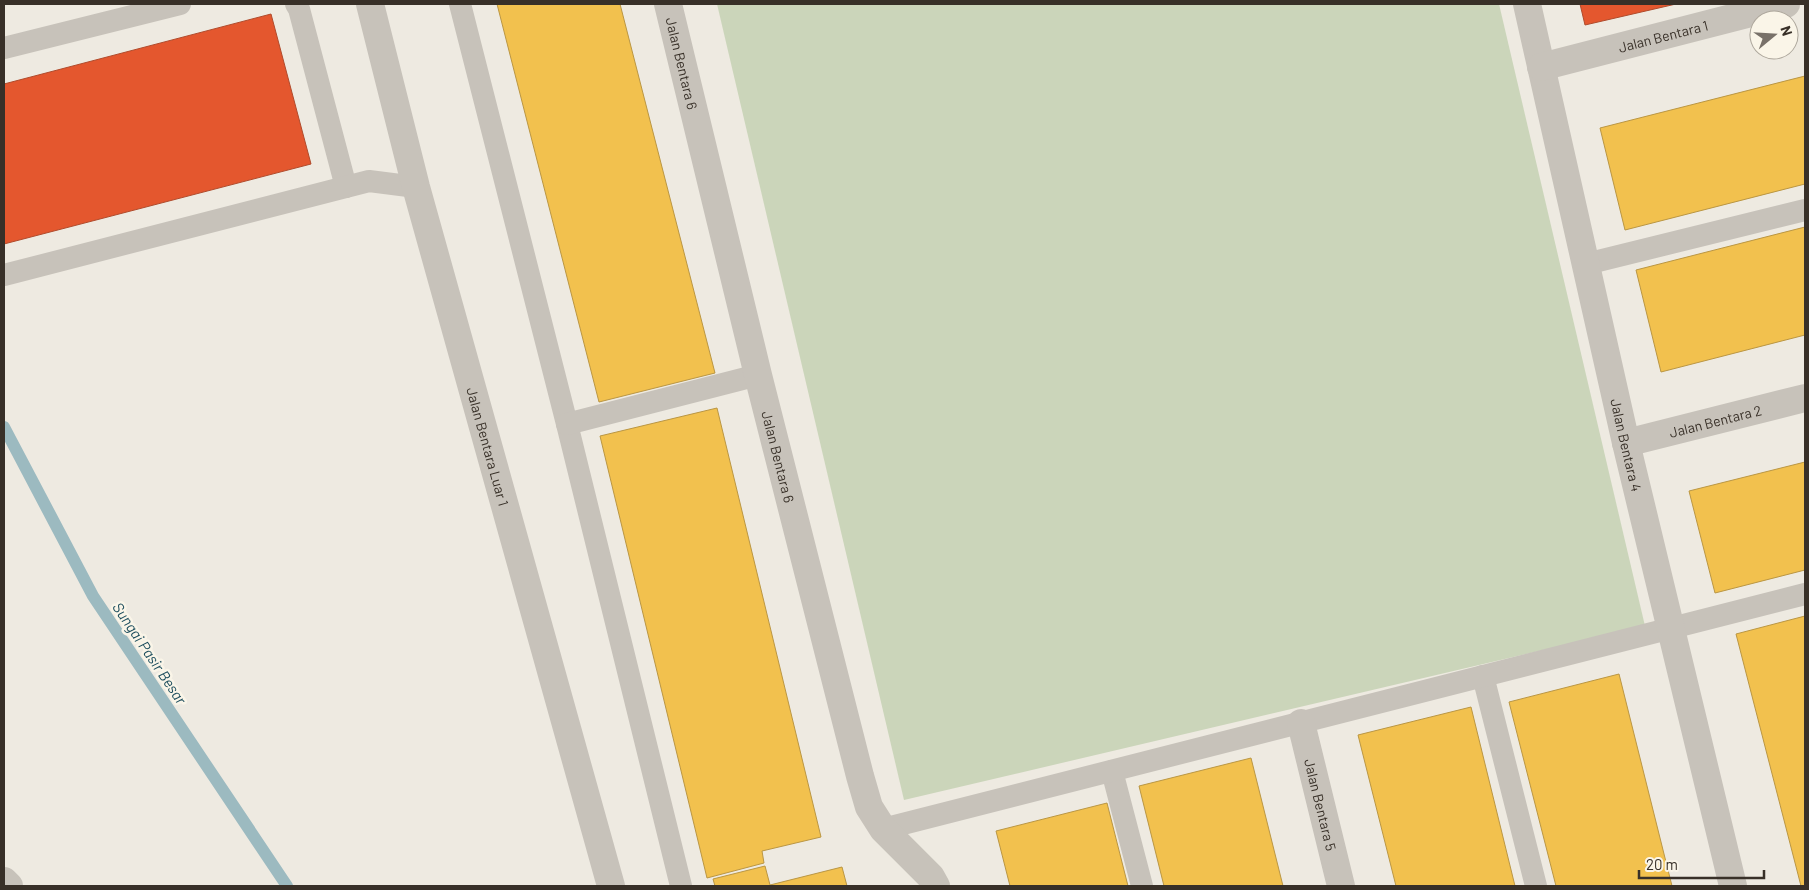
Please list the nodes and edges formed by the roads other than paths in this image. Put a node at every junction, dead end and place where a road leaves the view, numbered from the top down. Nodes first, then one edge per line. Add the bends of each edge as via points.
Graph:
1 (180, 4) edge
2 (296, 4) edge
3 (370, 4) edge
4 (460, 4) edge
5 (668, 4) edge
6 (1527, 4) edge
7 (1786, 4) edge
8 (4, 48) edge
9 (1541, 67) junction
10 (346, 187) junction
11 (416, 187) junction
12 (1805, 210) edge
13 (1586, 264) junction
14 (4, 275) edge
15 (758, 375) junction
16 (1805, 398) edge
17 (567, 424) junction
18 (1626, 443) junction
19 (1805, 594) edge
20 (1670, 630) junction
21 (1484, 676) junction
22 (1301, 723) junction
23 (1112, 771) junction
24 (883, 829) junction
25 (4, 881) edge
26 (9, 886) edge
27 (611, 886) edge
28 (681, 886) edge
29 (936, 886) edge
30 (1142, 886) edge
31 (1341, 886) edge
32 (1536, 886) edge
33 (1733, 886) edge

1 - 8 lane
2 - 10 lane
3 - 11 street, Jalan Bentara Luar 1
4 - 17 lane
5 - 15 street, Jalan Bentara 6
6 - 9 street, Jalan Bentara 4
7 - 9 street, Jalan Bentara 1
9 - 13 street, Jalan Bentara 4
10 - 11 lane via 369,181
10 - 14 lane
11 - 27 street, Jalan Bentara Luar 1
12 - 13 lane
13 - 18 street, Jalan Bentara 4
15 - 17 lane
15 - 24 street, Jalan Bentara 6 via 860,776 869,807
16 - 18 street, Jalan Bentara 2
17 - 28 lane
18 - 20 street, Jalan Bentara 4
19 - 20 lane
20 - 21 lane
20 - 33 street, Jalan Bentara 4
21 - 22 lane
21 - 32 lane
22 - 23 lane
22 - 31 street, Jalan Bentara 5
23 - 24 lane
23 - 30 lane
24 - 29 street, Jalan Bentara 6
25 - 26 street

